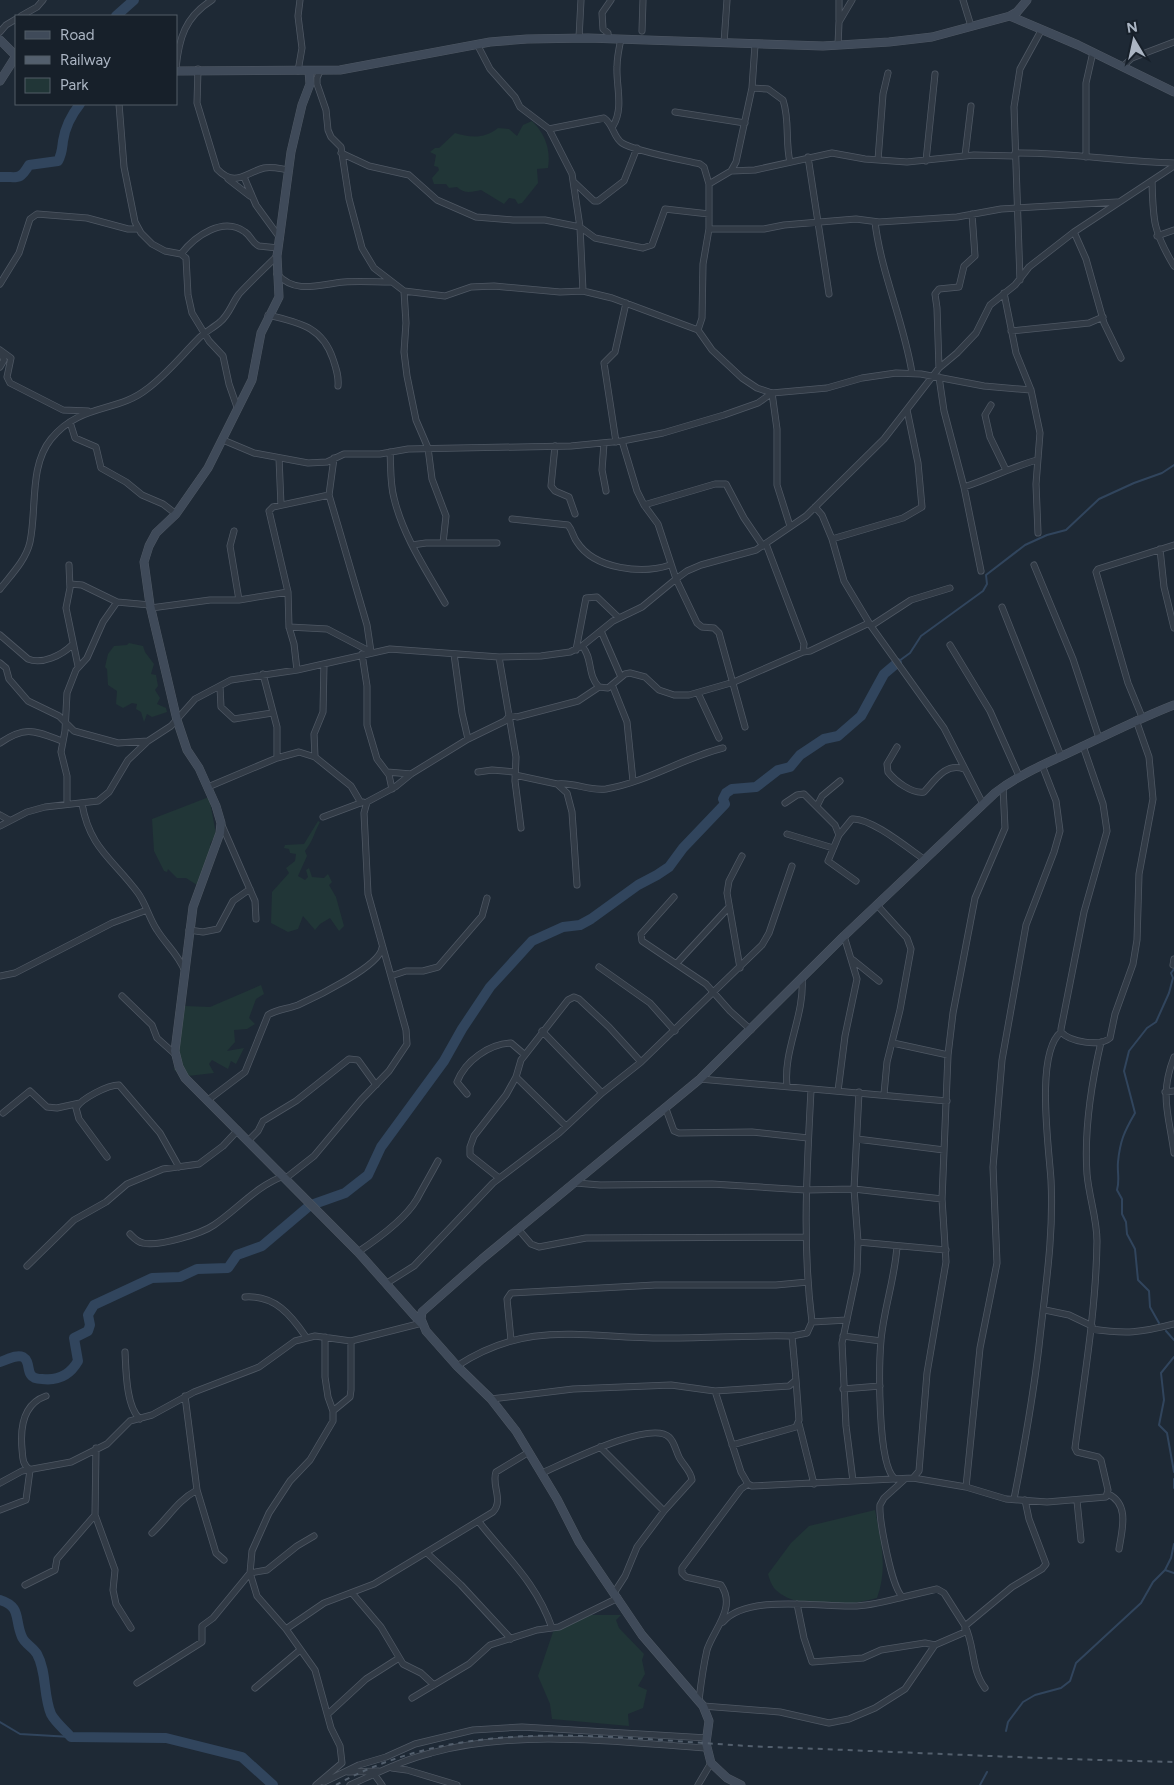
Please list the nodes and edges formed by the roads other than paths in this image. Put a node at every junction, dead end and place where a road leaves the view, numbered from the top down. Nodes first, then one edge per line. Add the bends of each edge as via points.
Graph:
1 (43, 0) edge
2 (212, 0) edge
3 (300, 0) edge
4 (581, 0) edge
5 (611, 0) edge
6 (644, 0) edge
7 (727, 0) edge
8 (839, 0) edge
9 (852, 0) edge
10 (963, 0) edge
11 (1027, 0) edge
12 (23, 15) edge
13 (1010, 16) junction
14 (15, 20) edge
15 (839, 22) junction
16 (971, 26) junction
17 (1042, 29) junction
18 (642, 31) dead end
19 (0, 32) edge
20 (579, 38) junction
21 (608, 38) junction
22 (621, 39) junction
23 (0, 40) edge
24 (1174, 42) edge
25 (724, 43) junction
26 (477, 44) junction
27 (755, 45) junction
28 (838, 45) junction
29 (1093, 52) junction
30 (178, 54) edge
31 (15, 55) edge
32 (15, 58) edge
33 (1122, 67) junction
34 (178, 69) edge
35 (198, 69) junction
36 (298, 71) junction
37 (308, 71) junction
38 (320, 71) junction
39 (888, 73) dead end
40 (935, 74) dead end
41 (0, 81) edge
42 (752, 88) junction
43 (1174, 92) edge
44 (119, 105) edge
45 (971, 106) dead end
46 (675, 112) dead end
47 (745, 123) junction
48 (613, 126) junction
49 (549, 129) junction
50 (637, 148) junction
51 (341, 153) junction
52 (1015, 154) junction
53 (965, 156) junction
54 (1086, 157) junction
55 (808, 158) junction
56 (878, 160) junction
57 (926, 161) junction
58 (790, 162) junction
59 (1174, 165) edge
60 (288, 170) junction
61 (731, 172) junction
62 (244, 176) junction
63 (228, 178) junction
64 (1152, 181) junction
65 (575, 183) junction
66 (709, 184) junction
67 (252, 197) junction
68 (1120, 202) junction
69 (1019, 209) junction
70 (709, 214) junction
71 (972, 214) junction
72 (875, 222) junction
73 (818, 223) junction
74 (580, 227) junction
75 (138, 229) junction
76 (709, 229) junction
77 (1174, 230) edge
78 (1074, 232) junction
79 (1157, 236) junction
80 (280, 238) junction
81 (278, 248) junction
82 (181, 254) junction
83 (277, 256) junction
84 (1174, 266) edge
85 (276, 272) junction
86 (1020, 280) junction
87 (391, 282) junction
88 (0, 284) edge
89 (404, 291) junction
90 (582, 291) junction
91 (1004, 293) junction
92 (829, 294) dead end
93 (626, 303) junction
94 (268, 315) junction
95 (1102, 317) junction
96 (698, 330) junction
97 (1011, 331) junction
98 (204, 333) junction
99 (0, 350) edge
100 (1121, 358) dead end
101 (0, 368) edge
102 (938, 368) junction
103 (912, 373) junction
104 (933, 375) junction
105 (940, 377) junction
106 (338, 386) dead end
107 (1030, 390) junction
108 (772, 393) junction
109 (991, 405) dead end
110 (237, 407) junction
111 (907, 410) junction
112 (89, 411) junction
113 (70, 422) junction
114 (223, 440) junction
115 (619, 441) junction
116 (604, 443) junction
117 (555, 446) junction
118 (428, 448) junction
119 (390, 452) junction
120 (279, 458) junction
121 (334, 458) junction
122 (1037, 460) junction
123 (1006, 470) junction
124 (964, 486) junction
125 (606, 491) dead end
126 (329, 495) junction
127 (281, 505) junction
128 (644, 505) junction
129 (815, 507) junction
130 (176, 514) junction
131 (575, 514) dead end
132 (512, 519) dead end
133 (790, 526) junction
134 (234, 530) dead end
135 (1038, 534) dead end
136 (832, 539) junction
137 (443, 543) junction
138 (497, 543) dead end
139 (412, 545) junction
140 (764, 545) junction
141 (1174, 545) edge
142 (1160, 549) junction
143 (69, 565) dead end
144 (670, 565) junction
145 (1034, 565) dead end
146 (981, 571) dead end
147 (676, 579) junction
148 (70, 584) junction
149 (950, 588) dead end
150 (0, 589) edge
151 (288, 592) junction
152 (239, 600) junction
153 (116, 602) junction
154 (445, 603) dead end
155 (151, 606) junction
156 (1002, 607) dead end
157 (619, 618) junction
158 (870, 624) junction
159 (289, 627) junction
160 (1174, 628) edge
161 (601, 631) junction
162 (0, 635) edge
163 (72, 645) junction
164 (950, 645) dead end
165 (582, 646) junction
166 (576, 650) junction
167 (371, 652) junction
168 (803, 652) junction
169 (362, 654) junction
170 (454, 654) junction
171 (498, 656) junction
172 (0, 663) edge
173 (324, 664) junction
174 (78, 666) junction
175 (297, 670) junction
176 (262, 674) junction
177 (621, 677) junction
178 (734, 682) junction
179 (599, 686) junction
180 (220, 687) junction
181 (613, 687) junction
182 (698, 693) junction
183 (1174, 705) edge
184 (272, 713) junction
185 (510, 715) junction
186 (1139, 719) junction
187 (177, 720) junction
188 (65, 721) junction
189 (745, 727) dead end
190 (719, 738) dead end
191 (1099, 738) junction
192 (468, 739) junction
193 (62, 742) junction
194 (148, 742) junction
195 (0, 743) edge
196 (1083, 746) junction
197 (897, 747) dead end
198 (723, 748) dead end
199 (1061, 756) junction
200 (315, 757) junction
201 (277, 758) junction
202 (1042, 765) junction
203 (964, 769) junction
204 (387, 772) junction
205 (478, 772) dead end
206 (411, 774) junction
207 (515, 774) junction
208 (1019, 776) junction
209 (633, 781) junction
210 (840, 781) dead end
211 (557, 784) junction
212 (208, 787) junction
213 (1003, 787) junction
214 (392, 789) junction
215 (370, 799) junction
216 (68, 803) junction
217 (361, 803) junction
218 (785, 803) dead end
219 (82, 804) junction
220 (983, 804) junction
221 (816, 806) junction
222 (0, 815) edge
223 (323, 817) dead end
224 (9, 820) junction
225 (221, 823) junction
226 (846, 824) junction
227 (835, 825) junction
228 (0, 826) edge
229 (521, 828) dead end
230 (787, 834) dead end
231 (839, 835) junction
232 (833, 848) junction
233 (742, 856) dead end
234 (924, 860) junction
235 (792, 866) dead end
236 (856, 881) dead end
237 (577, 885) dead end
238 (250, 889) junction
239 (674, 896) dead end
240 (486, 898) dead end
241 (878, 904) junction
242 (729, 907) junction
243 (147, 910) junction
244 (256, 918) dead end
245 (189, 930) junction
246 (844, 936) junction
247 (382, 948) junction
248 (853, 960) junction
249 (677, 964) junction
250 (599, 967) dead end
251 (740, 968) junction
252 (185, 971) junction
253 (0, 976) edge
254 (391, 976) junction
255 (802, 978) junction
256 (879, 981) dead end
257 (714, 992) junction
258 (122, 996) dead end
259 (751, 1030) junction
260 (542, 1031) junction
261 (675, 1031) junction
262 (1061, 1032) junction
263 (1100, 1042) junction
264 (893, 1044) junction
265 (176, 1055) junction
266 (525, 1055) junction
267 (948, 1055) junction
268 (1174, 1056) edge
269 (641, 1062) junction
270 (516, 1078) junction
271 (700, 1079) junction
272 (376, 1085) junction
273 (787, 1086) junction
274 (811, 1090) junction
275 (838, 1091) junction
276 (1174, 1091) edge
277 (859, 1092) junction
278 (1165, 1092) junction
279 (602, 1093) junction
280 (467, 1094) dead end
281 (884, 1094) junction
282 (208, 1100) junction
283 (947, 1101) junction
284 (80, 1103) junction
285 (666, 1109) junction
286 (4, 1112) dead end
287 (566, 1126) junction
288 (238, 1130) junction
289 (808, 1138) junction
290 (857, 1139) junction
291 (249, 1140) junction
292 (1173, 1142) edge
293 (944, 1150) junction
294 (1174, 1153) edge
295 (107, 1156) dead end
296 (438, 1161) dead end
297 (179, 1167) junction
298 (285, 1177) junction
299 (499, 1178) junction
300 (576, 1183) junction
301 (854, 1189) junction
302 (806, 1190) junction
303 (942, 1199) junction
304 (519, 1230) junction
305 (130, 1234) dead end
306 (806, 1237) junction
307 (858, 1242) junction
308 (897, 1246) junction
309 (946, 1250) junction
310 (358, 1252) junction
311 (27, 1266) dead end
312 (808, 1282) junction
313 (387, 1283) junction
314 (246, 1298) dead end
315 (1045, 1310) junction
316 (847, 1320) junction
317 (812, 1322) junction
318 (422, 1323) junction
319 (1174, 1324) edge
320 (1091, 1328) junction
321 (792, 1336) junction
322 (843, 1336) junction
323 (306, 1337) junction
324 (325, 1337) junction
325 (511, 1340) junction
326 (350, 1341) junction
327 (881, 1341) junction
328 (125, 1352) dead end
329 (457, 1366) junction
330 (796, 1380) junction
331 (880, 1386) junction
332 (843, 1389) junction
333 (716, 1391) junction
334 (46, 1396) dead end
335 (185, 1396) junction
336 (490, 1399) junction
337 (334, 1411) junction
338 (140, 1419) junction
339 (799, 1424) junction
340 (732, 1445) junction
341 (96, 1448) junction
342 (600, 1448) junction
343 (530, 1452) junction
344 (30, 1470) junction
345 (542, 1473) junction
346 (905, 1478) junction
347 (913, 1478) junction
348 (896, 1479) junction
349 (853, 1481) junction
350 (0, 1483) edge
351 (748, 1484) junction
352 (814, 1484) junction
353 (966, 1487) junction
354 (197, 1490) junction
355 (1108, 1494) junction
356 (1014, 1500) junction
357 (1025, 1500) junction
358 (1077, 1500) junction
359 (0, 1510) edge
360 (664, 1511) junction
361 (95, 1515) junction
362 (478, 1522) junction
363 (152, 1533) dead end
364 (314, 1536) dead end
365 (1081, 1540) dead end
366 (1119, 1549) dead end
367 (427, 1553) junction
368 (224, 1560) dead end
369 (250, 1573) junction
370 (26, 1585) dead end
371 (352, 1594) junction
372 (616, 1596) junction
373 (903, 1597) junction
374 (797, 1604) junction
375 (722, 1622) junction
376 (965, 1626) junction
377 (131, 1628) dead end
378 (286, 1628) junction
379 (552, 1628) junction
380 (511, 1639) junction
381 (935, 1645) junction
382 (300, 1650) junction
383 (399, 1658) junction
384 (137, 1684) dead end
385 (434, 1685) junction
386 (255, 1688) dead end
387 (985, 1688) dead end
388 (412, 1698) dead end
389 (701, 1703) junction
390 (328, 1714) junction
391 (707, 1738) junction
392 (706, 1748) junction
393 (711, 1763) junction
394 (388, 1768) junction
395 (345, 1772) junction
396 (378, 1772) junction
397 (318, 1785) edge
398 (350, 1785) edge
399 (382, 1785) edge
400 (457, 1785) edge
401 (698, 1785) edge
402 (741, 1785) edge

1 - 12 street
2 - 30 street via 189,20 180,38
3 - 36 street via 298,16 302,48
4 - 20 street
5 - 21 street via 602,13 603,29
6 - 18 street
7 - 25 street
8 - 15 street
9 - 15 street
10 - 16 street
11 - 13 street
13 - 16 street
13 - 17 street
14 - 19 street
15 - 28 street
16 - 28 street via 920,40
17 - 29 street
17 - 52 street via 1020,68 1013,115
20 - 21 street
20 - 26 street via 527,38
21 - 22 street
22 - 25 street
22 - 48 street via 617,66 620,90
23 - 31 street
24 - 33 street via 1132,58
25 - 27 street
26 - 38 street
26 - 49 street via 490,69 520,107
27 - 28 street
27 - 42 street
29 - 33 street
29 - 54 street via 1086,83
32 - 41 street
33 - 43 street
34 - 35 street
35 - 36 street
35 - 63 street via 198,108 215,166
36 - 37 street
37 - 38 street
37 - 60 street via 310,84 299,116
38 - 51 street via 317,84 326,110 328,130 341,147
39 - 56 street via 883,94
40 - 57 street
42 - 47 street
42 - 58 street via 768,89 783,100 788,118 786,143
44 - 75 street via 124,167 132,214
45 - 53 street
46 - 47 street
47 - 61 street
48 - 49 street via 602,118
48 - 50 street via 621,142
49 - 65 street
50 - 65 street via 624,182 598,201
50 - 66 street via 700,164 706,170
51 - 74 street via 368,166 409,175 436,200 470,215 545,220
51 - 87 street via 362,248 374,268
52 - 53 street
52 - 54 street via 1054,153
52 - 69 street
53 - 57 street
54 - 59 street
55 - 56 street via 832,153
55 - 58 street
55 - 73 street
56 - 57 street
58 - 61 street
59 - 64 street
60 - 62 street via 265,168
60 - 80 street
61 - 66 street
62 - 63 street
62 - 67 street
63 - 67 street
64 - 68 street
64 - 79 street
65 - 74 street
66 - 70 street
67 - 80 street
68 - 69 street
68 - 78 street
69 - 71 street
69 - 86 street
70 - 74 street via 665,209 652,245 646,248 595,238
70 - 76 street
71 - 72 street
71 - 102 street via 974,256 964,266 959,287 939,289 935,294
72 - 73 street via 856,219
72 - 103 street
73 - 76 street via 750,230
73 - 92 street
74 - 90 street
75 - 82 street via 159,248
75 - 88 street via 88,218 37,214 30,219 19,253
76 - 96 street via 703,264 702,318
77 - 79 street
78 - 86 street via 1041,256
78 - 95 street via 1086,259
79 - 84 street
80 - 81 street
81 - 82 street via 258,246 245,232 226,227 194,239
81 - 83 street
82 - 98 street via 186,258 190,305
83 - 85 street
83 - 98 street via 240,294 220,322
85 - 87 street via 284,281 301,287 341,282
85 - 94 street via 279,297
86 - 91 street
87 - 89 street
89 - 90 street via 445,296 479,286
89 - 118 street via 407,376 416,420
90 - 93 street
91 - 97 street
91 - 102 street via 990,305 969,341
93 - 96 street
93 - 115 street via 616,352 604,363
94 - 106 street via 297,323 320,335 330,348 338,372
94 - 110 street via 252,380
95 - 97 street via 1089,323
95 - 100 street
96 - 108 street via 712,350 742,378
97 - 107 street
98 - 110 street via 223,356 228,384
98 - 112 street via 146,390 135,397
99 - 101 street via 4,360
99 - 112 street via 11,358 7,377 10,383 63,410
102 - 104 street
103 - 104 street
103 - 108 street via 862,378 827,388
104 - 105 street
104 - 111 street
105 - 107 street via 984,386
105 - 124 street via 944,411
107 - 122 street via 1041,440
108 - 115 street via 758,403 724,415 663,433
108 - 133 street via 777,429 777,485
109 - 123 street via 985,415 990,437
110 - 114 street
111 - 129 street via 884,439
111 - 136 street via 918,463 922,507 903,518
112 - 113 street
113 - 130 street via 75,438 96,447 101,468
113 - 150 street via 45,447 37,474 31,540 14,573
114 - 120 street
114 - 130 street
115 - 116 street
115 - 128 street
116 - 117 street
116 - 125 street via 602,470
117 - 118 street
117 - 131 street via 551,486 569,496
118 - 119 street
118 - 137 street via 430,471 446,516
119 - 121 street
119 - 139 street via 393,496
120 - 121 street via 308,464
120 - 127 street
121 - 126 street
122 - 123 street
122 - 135 street
123 - 124 street
124 - 146 street
126 - 127 street
126 - 167 street via 367,625
127 - 151 street via 270,508 269,514
128 - 140 street via 723,483 728,486 744,518
128 - 144 street via 658,524
129 - 133 street
129 - 136 street
130 - 155 street via 156,534 146,553 144,570
132 - 144 street via 565,524 574,533 577,543 594,558 629,570 654,570
133 - 140 street
134 - 152 street via 230,546
136 - 158 street via 844,582
137 - 138 street
137 - 139 street
139 - 154 street
140 - 147 street via 746,554 694,568
140 - 168 street via 804,644
141 - 142 street
142 - 160 street via 1164,587
142 - 186 street via 1096,572
143 - 148 street
144 - 147 street
145 - 191 street via 1073,659
147 - 157 street via 642,607
147 - 178 street via 697,622 719,633
148 - 153 street via 82,584
148 - 163 street via 66,608
149 - 158 street via 913,599
151 - 152 street
151 - 159 street
152 - 155 street
153 - 155 street
153 - 174 street via 87,658
155 - 187 street
156 - 199 street
157 - 161 street
157 - 166 street via 597,597 586,598
158 - 168 street
158 - 203 street via 944,728
159 - 167 street via 327,629
159 - 175 street
161 - 165 street
161 - 177 street
162 - 163 street via 33,662 46,660
163 - 174 street
164 - 208 street via 990,711
165 - 166 street
165 - 179 street via 588,655 591,676
166 - 171 street via 541,656
167 - 169 street
167 - 170 street via 390,649
168 - 178 street
169 - 173 street
169 - 204 street via 367,725 377,759
170 - 171 street
170 - 192 street
171 - 185 street
172 - 188 street via 28,701
173 - 175 street
173 - 200 street via 323,712 314,734
174 - 188 street via 68,693
175 - 176 street
176 - 180 street via 231,680
176 - 184 street
177 - 181 street
177 - 182 street via 635,674 659,690 674,695
178 - 182 street
178 - 189 street
179 - 181 street
179 - 185 street via 585,698 570,704 517,717
180 - 184 street via 221,707 234,720
180 - 187 street via 195,699
181 - 209 street via 627,722
182 - 190 street
183 - 186 street
184 - 201 street via 277,727
185 - 192 street via 505,721
185 - 207 street
186 - 191 street
186 - 263 street via 1149,757 1153,799 1139,874 1138,928 1133,964 1110,1038
187 - 194 street
187 - 212 street via 188,750
188 - 193 street
188 - 194 street via 74,731 100,739
191 - 196 street
192 - 206 street
193 - 195 street via 29,730
193 - 216 street
194 - 219 street via 128,760 108,792 98,800
196 - 199 street
196 - 262 street via 1103,804 1107,831 1084,912
197 - 203 street via 888,764 888,772 918,792 924,792 948,768
198 - 209 street via 702,753
199 - 202 street
200 - 201 street via 299,752
200 - 217 street via 351,786
201 - 212 street
202 - 208 street
202 - 353 street via 1056,800 1060,831 1026,925 1002,1060 993,1166 997,1263 980,1348
203 - 220 street
204 - 206 street
204 - 214 street
205 - 207 street via 492,770
206 - 214 street
207 - 211 street
207 - 229 street
208 - 213 street
209 - 211 street via 601,789 582,788 575,783
210 - 221 street via 822,796
211 - 237 street via 567,793 572,812
212 - 225 street
213 - 220 street
213 - 267 street via 1006,828 971,913
214 - 215 street
215 - 217 street
215 - 247 street via 364,813 366,874
216 - 219 street
216 - 224 street via 27,812
217 - 223 street
218 - 221 street via 804,794
219 - 243 street via 96,845 138,893
220 - 234 street
221 - 227 street
222 - 224 street
224 - 228 street
225 - 238 street
225 - 245 street
226 - 227 street
226 - 231 street
226 - 234 street via 852,819 863,820
227 - 231 street
230 - 232 street
231 - 232 street
232 - 236 street via 829,862
233 - 242 street via 727,888
234 - 241 street
235 - 251 street via 766,939
238 - 244 street
238 - 245 street via 233,901 218,929
239 - 249 street via 640,936 642,941
240 - 254 street via 482,916 438,967
241 - 246 street
241 - 264 street via 907,938 911,949
242 - 249 street
242 - 251 street
243 - 252 street via 157,931 174,949
243 - 253 street via 112,923 15,973
245 - 252 street
246 - 248 street
246 - 255 street
247 - 254 street
247 - 282 street via 379,957 362,971 299,1004 270,1013 245,1072
248 - 256 street
248 - 275 street via 857,979
249 - 257 street
250 - 261 street via 654,1007
251 - 257 street
252 - 265 street via 175,1034
254 - 272 street via 408,1040 397,1060
255 - 259 street
255 - 273 street via 796,1030 786,1070
257 - 259 street
257 - 261 street
258 - 265 street via 152,1025 157,1038
259 - 271 street
260 - 266 street
260 - 269 street via 574,997 605,1023
260 - 279 street
261 - 269 street
262 - 263 street via 1073,1039
262 - 315 street via 1052,1045 1045,1086 1052,1237
263 - 320 street via 1091,1093 1087,1167 1097,1229 1096,1295
264 - 267 street
264 - 281 street via 887,1062
265 - 282 street via 185,1078
266 - 270 street
266 - 280 street via 511,1043 499,1044 474,1058 457,1082
267 - 283 street
268 - 278 street
269 - 279 street
270 - 287 street
270 - 299 street via 474,1136 469,1150 470,1155
271 - 273 street
271 - 285 street
272 - 291 street via 358,1060 348,1059 296,1101 263,1121
272 - 298 street via 314,1156
273 - 274 street
274 - 275 street
274 - 289 street
275 - 277 street
276 - 278 street
277 - 281 street
277 - 290 street
278 - 292 street
279 - 287 street
281 - 283 street
282 - 288 street
283 - 293 street
284 - 286 street via 47,1107 30,1091
284 - 295 street via 76,1108 77,1116
284 - 297 street via 113,1086 122,1087 160,1133
285 - 289 street via 674,1131 679,1133 752,1132
285 - 300 street
287 - 299 street
288 - 291 street
288 - 297 street via 203,1162
289 - 302 street
290 - 293 street
290 - 301 street
291 - 298 street
292 - 294 street
293 - 303 street
296 - 310 street via 416,1200
297 - 311 street via 163,1169 127,1184 106,1202 74,1220
298 - 305 street via 270,1182 202,1231 152,1244 141,1243
298 - 310 street
299 - 313 street via 414,1266
300 - 302 street via 712,1184
300 - 304 street
301 - 302 street
301 - 303 street
301 - 307 street
302 - 306 street
303 - 309 street
304 - 306 street via 539,1247 586,1238
304 - 318 street via 424,1309
306 - 312 street
307 - 308 street
307 - 316 street via 857,1272
308 - 309 street
308 - 327 street
309 - 347 street via 927,1374 918,1471
310 - 313 street
312 - 317 street
312 - 325 street via 759,1286 655,1285 511,1293 507,1299
313 - 318 street
314 - 323 street via 276,1303
315 - 320 street via 1069,1315
315 - 356 street via 1036,1382
316 - 317 street
316 - 322 street
317 - 321 street via 807,1332
318 - 326 street
318 - 329 street
319 - 320 street via 1128,1334
320 - 355 street via 1075,1448 1077,1452 1102,1460
321 - 325 street via 660,1338 594,1334 535,1335
321 - 330 street
322 - 327 street
322 - 332 street
323 - 324 street
323 - 335 street via 295,1341 260,1367
324 - 326 street
324 - 337 street via 326,1383
325 - 329 street via 484,1350
326 - 337 street via 352,1390 350,1397
327 - 331 street
328 - 338 street via 129,1392 134,1413
329 - 336 street
330 - 333 street via 789,1386
330 - 339 street
331 - 332 street
331 - 348 street via 886,1463
332 - 349 street
333 - 336 street via 671,1385 573,1389
333 - 340 street
334 - 344 street via 33,1403 20,1430 23,1461
335 - 338 street
335 - 354 street
336 - 343 street
337 - 369 street via 333,1421 310,1460 290,1481 269,1513 252,1551
338 - 341 street via 126,1423 113,1440
339 - 340 street via 790,1430
339 - 352 street
340 - 351 street
341 - 344 street via 62,1465
341 - 361 street
342 - 345 street
342 - 360 street
342 - 360 street via 636,1435 668,1436 692,1480
343 - 345 street
343 - 362 street via 496,1472 497,1506
344 - 350 street
344 - 359 street via 26,1500
345 - 372 street via 579,1542
346 - 347 street
346 - 348 street
346 - 373 street via 884,1498 880,1509 896,1590
347 - 353 street
348 - 349 street
349 - 352 street
351 - 352 street
351 - 375 street via 682,1568 686,1577 721,1585 725,1604
353 - 356 street
354 - 363 street via 182,1498
354 - 368 street via 216,1552
355 - 358 street via 1102,1499
355 - 366 street via 1121,1504 1123,1528
356 - 357 street
357 - 358 street
357 - 376 street via 1029,1519 1046,1560 1045,1567 1012,1587
358 - 365 street
360 - 372 street via 637,1547
361 - 370 street via 57,1559 55,1570
361 - 377 street via 115,1570 113,1590 116,1604
362 - 367 street
362 - 379 street via 516,1563 546,1611
364 - 369 street via 267,1570
367 - 371 street
367 - 380 street
369 - 378 street via 257,1596
369 - 384 street via 213,1618 202,1626 202,1642
371 - 378 street via 324,1604
371 - 383 street via 381,1627
372 - 379 street
372 - 389 street via 647,1642
373 - 374 street via 856,1606
373 - 376 street via 938,1589
374 - 375 street via 746,1608 735,1611
374 - 381 street via 812,1662 863,1658 893,1647
375 - 389 street via 708,1647 702,1672
376 - 381 street via 963,1634
376 - 387 street via 973,1646 976,1675
378 - 382 street
379 - 380 street
380 - 385 street via 490,1645 469,1664
381 - 389 street via 905,1688 861,1715 840,1722
382 - 386 street
382 - 390 street via 315,1670
383 - 385 street
383 - 390 street via 366,1679
385 - 388 street
389 - 391 street via 709,1721
390 - 397 street via 342,1760 338,1768
391 - 392 street
391 - 395 street via 522,1726 473,1730 415,1744
392 - 393 street
392 - 394 street via 559,1740 511,1741 447,1749
393 - 401 street
393 - 402 street via 727,1778
394 - 396 street
394 - 400 street via 407,1770
395 - 396 street
395 - 397 street
396 - 398 street
396 - 399 street

